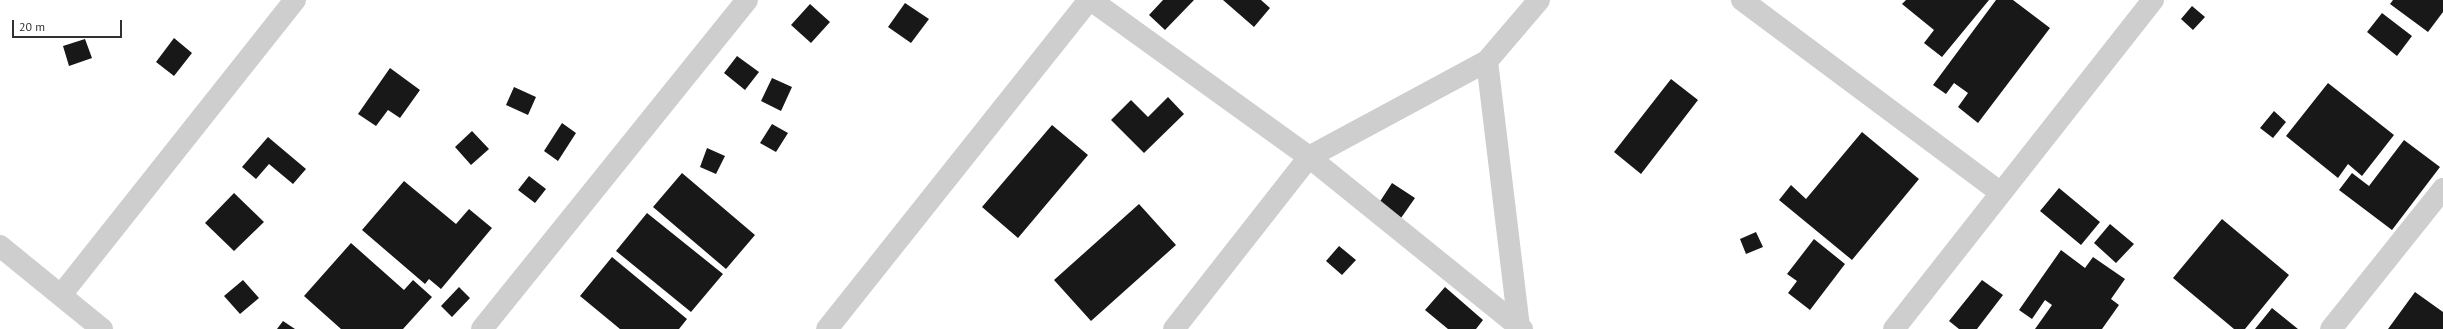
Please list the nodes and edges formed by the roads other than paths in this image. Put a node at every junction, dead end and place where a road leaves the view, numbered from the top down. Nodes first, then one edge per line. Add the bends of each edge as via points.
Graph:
1 (295, 0) edge
2 (747, 0) edge
3 (1090, 0) edge
4 (1539, 0) edge
5 (1742, 0) edge
6 (2153, 0) edge
7 (1487, 61) junction
8 (1309, 157) junction
9 (2443, 189) edge
10 (2001, 193) junction
11 (0, 246) edge
12 (61, 295) junction
13 (1520, 328) edge
14 (102, 329) edge
15 (482, 329) edge
16 (827, 329) edge
17 (1174, 329) edge
18 (1894, 329) edge
19 (2331, 329) edge

1 - 12 street
2 - 15 street
3 - 8 street
3 - 16 street
4 - 7 street
5 - 10 street
6 - 10 street
7 - 8 street
7 - 13 street
8 - 13 street
8 - 17 street
9 - 19 street
10 - 18 street
11 - 12 street
12 - 14 street

